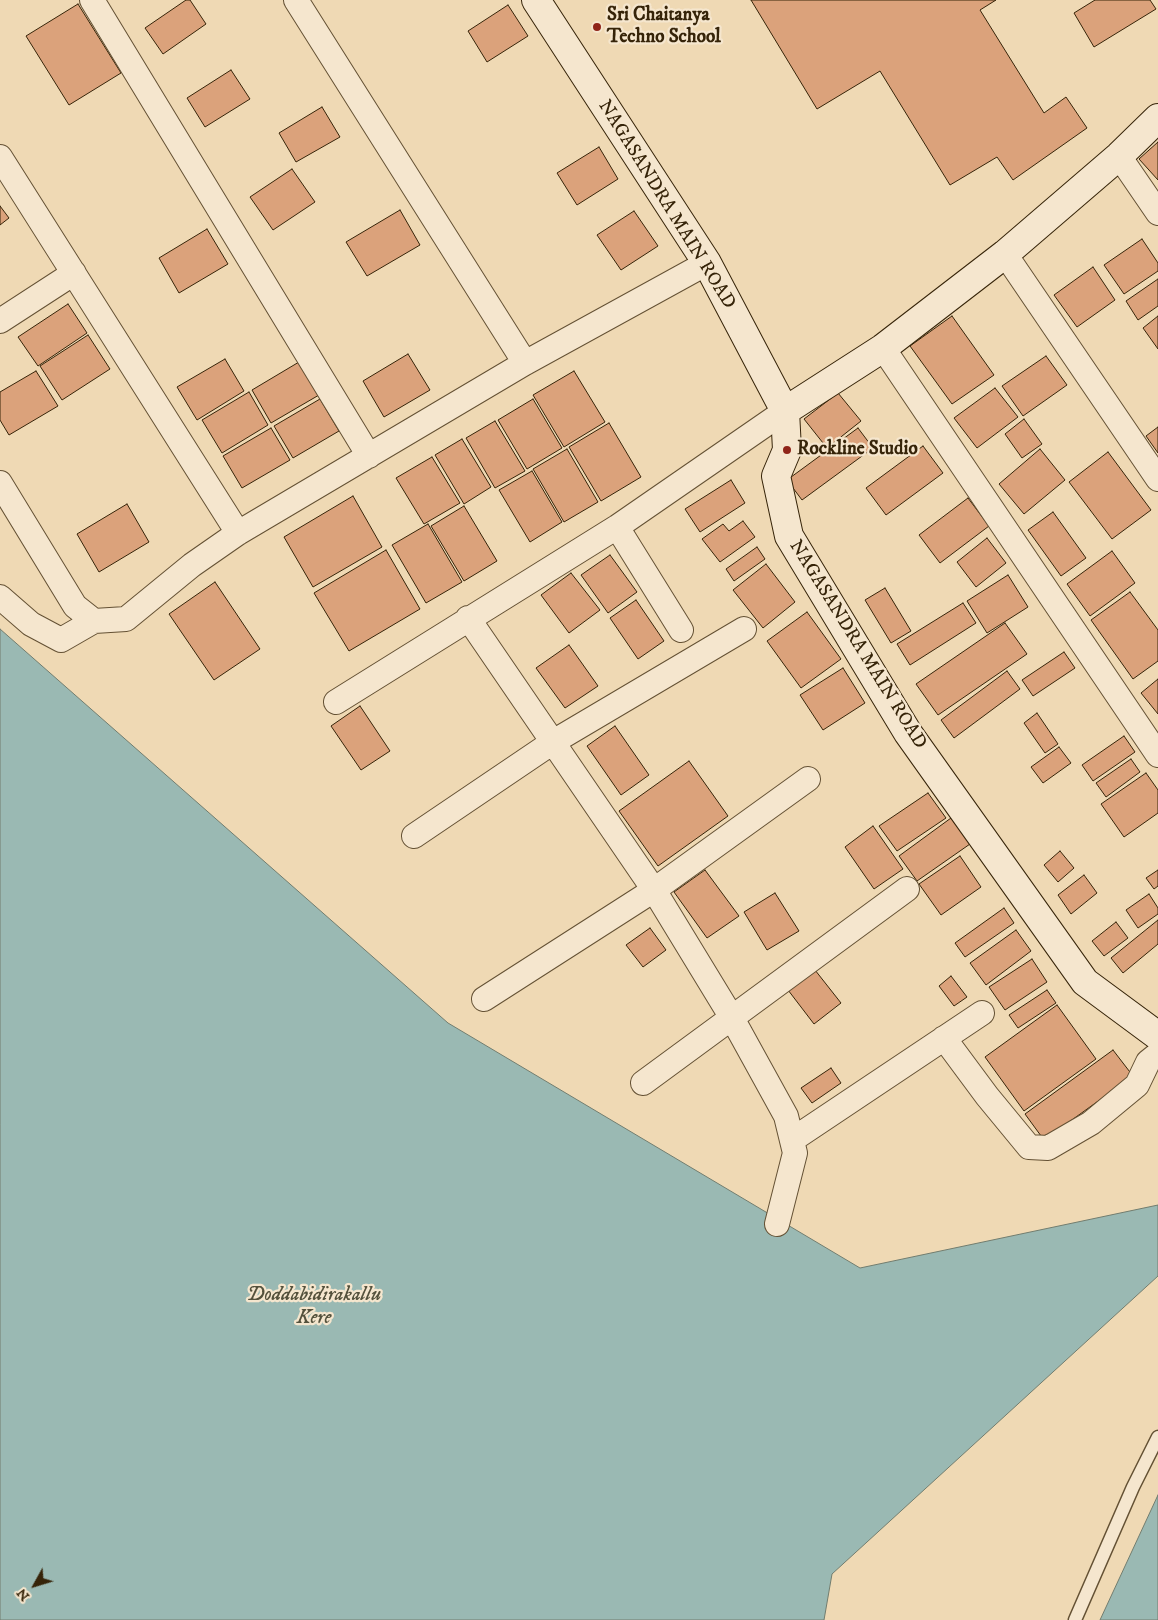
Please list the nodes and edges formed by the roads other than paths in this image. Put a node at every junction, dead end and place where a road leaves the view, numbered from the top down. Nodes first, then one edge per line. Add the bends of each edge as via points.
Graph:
1 (92, 0) edge
2 (296, 0) edge
3 (536, 0) edge
4 (1158, 118) edge
5 (1119, 156) junction
6 (0, 157) edge
7 (1158, 213) edge
8 (1005, 254) junction
9 (707, 263) junction
10 (74, 273) junction
11 (0, 321) edge
12 (883, 348) junction
13 (525, 363) junction
14 (785, 411) junction
15 (369, 456) junction
16 (1158, 479) edge
17 (0, 483) edge
18 (617, 527) junction
19 (238, 533) junction
20 (0, 597) edge
21 (468, 618) junction
22 (94, 621) junction
23 (744, 629) dead end
24 (681, 630) dead end
25 (336, 702) dead end
26 (552, 742) junction
27 (1158, 755) edge
28 (808, 779) dead end
29 (414, 836) dead end
30 (654, 890) junction
31 (907, 890) dead end
32 (484, 999) dead end
33 (982, 1013) dead end
34 (732, 1018) junction
35 (1158, 1036) edge
36 (944, 1038) junction
37 (1158, 1054) edge
38 (642, 1083) dead end
39 (792, 1140) junction
40 (777, 1224) dead end
41 (1158, 1437) edge
42 (1075, 1620) edge

1 - 15 street
2 - 13 street
3 - 9 street, NAGASANDRA MAIN ROAD
4 - 5 street
5 - 7 street
5 - 8 street
6 - 10 street
8 - 12 street
8 - 16 street
9 - 13 street
9 - 14 street, NAGASANDRA MAIN ROAD
10 - 11 street
10 - 19 street
12 - 14 street
12 - 27 street
13 - 15 street
14 - 18 street
14 - 35 street, NAGASANDRA MAIN ROAD via 787,450 776,476 789,536 908,732 1085,982
15 - 19 street
17 - 22 street via 75,606
18 - 21 street
18 - 24 street
19 - 22 street via 192,565 126,619
20 - 22 street via 32,624 61,640
21 - 25 street
21 - 26 street
23 - 26 street
26 - 29 street
26 - 30 street
28 - 30 street
30 - 32 street
30 - 34 street
31 - 34 street
33 - 36 street
34 - 38 street
34 - 39 street via 786,1116
36 - 37 street via 1029,1147 1048,1148 1091,1123 1137,1085 1148,1062
36 - 39 street
39 - 40 street via 795,1153
41 - 42 lane

